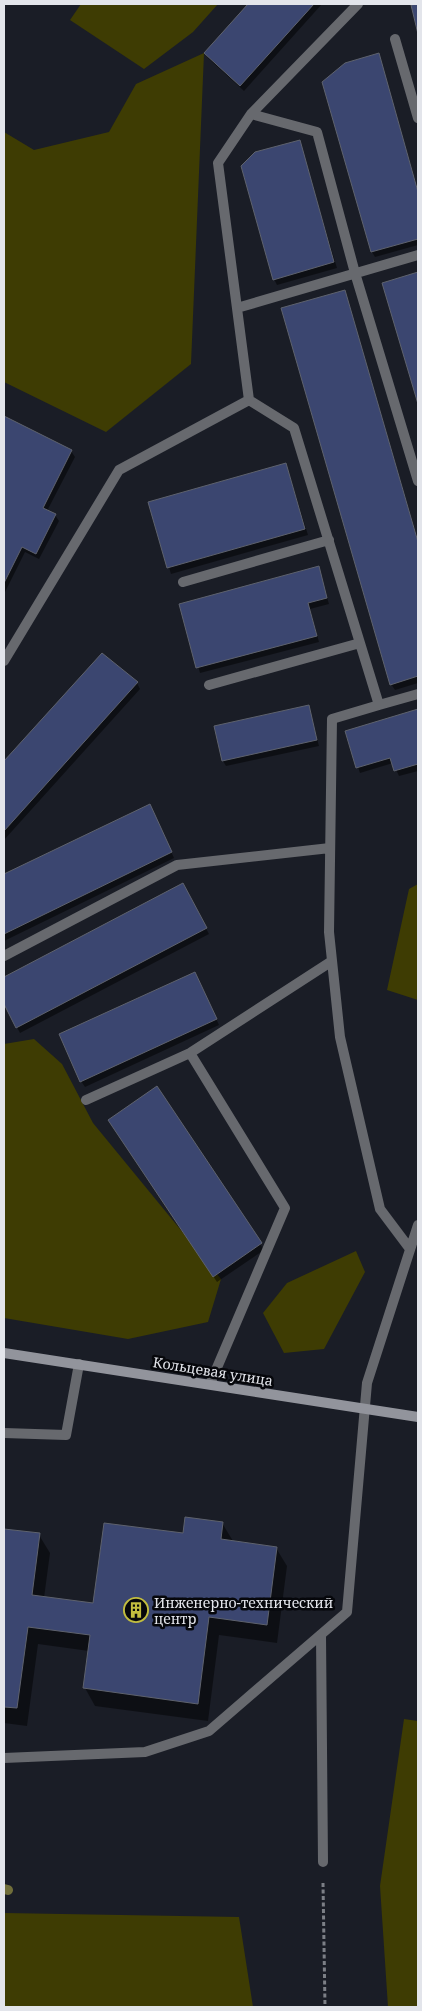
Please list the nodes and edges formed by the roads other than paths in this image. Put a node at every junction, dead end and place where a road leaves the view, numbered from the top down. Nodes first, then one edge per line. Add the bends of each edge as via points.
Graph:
1 (358, 4) edge
2 (395, 40) dead end
3 (251, 114) junction
4 (418, 118) edge
5 (418, 255) edge
6 (355, 273) junction
7 (237, 308) junction
8 (249, 400) junction
9 (418, 481) edge
10 (328, 540) junction
11 (183, 582) dead end
12 (360, 643) junction
13 (4, 661) edge
14 (209, 685) dead end
15 (418, 694) edge
16 (379, 705) junction
17 (330, 848) junction
18 (4, 956) edge
19 (332, 961) junction
20 (190, 1053) junction
21 (86, 1100) dead end
22 (418, 1224) edge
23 (410, 1249) junction
24 (4, 1353) edge
25 (80, 1364) junction
26 (210, 1384) junction
27 (365, 1408) junction
28 (418, 1416) edge
29 (4, 1433) edge
30 (321, 1635) junction
31 (4, 1758) edge
32 (323, 1862) road end

1 - 3 lane
2 - 4 lane
3 - 6 lane via 317,132
3 - 7 lane via 218,163
5 - 6 lane
6 - 7 lane
6 - 9 lane
7 - 8 lane
8 - 10 lane via 294,428
8 - 13 lane via 119,470
10 - 11 lane
10 - 12 lane
12 - 14 lane
12 - 16 lane
15 - 16 lane
16 - 17 lane via 332,719
17 - 18 lane via 177,865
17 - 19 lane
19 - 20 lane
19 - 23 lane via 340,1037 380,1209
20 - 21 lane
20 - 26 lane via 285,1208
22 - 23 lane
23 - 27 lane via 367,1383
24 - 25 street, Кольцевая улица
25 - 26 street, Кольцевая улица
25 - 29 lane via 66,1435
26 - 27 street, Кольцевая улица
27 - 28 street, Кольцевая улица
27 - 30 lane via 347,1612
30 - 31 lane via 209,1732 144,1752
30 - 32 lane

